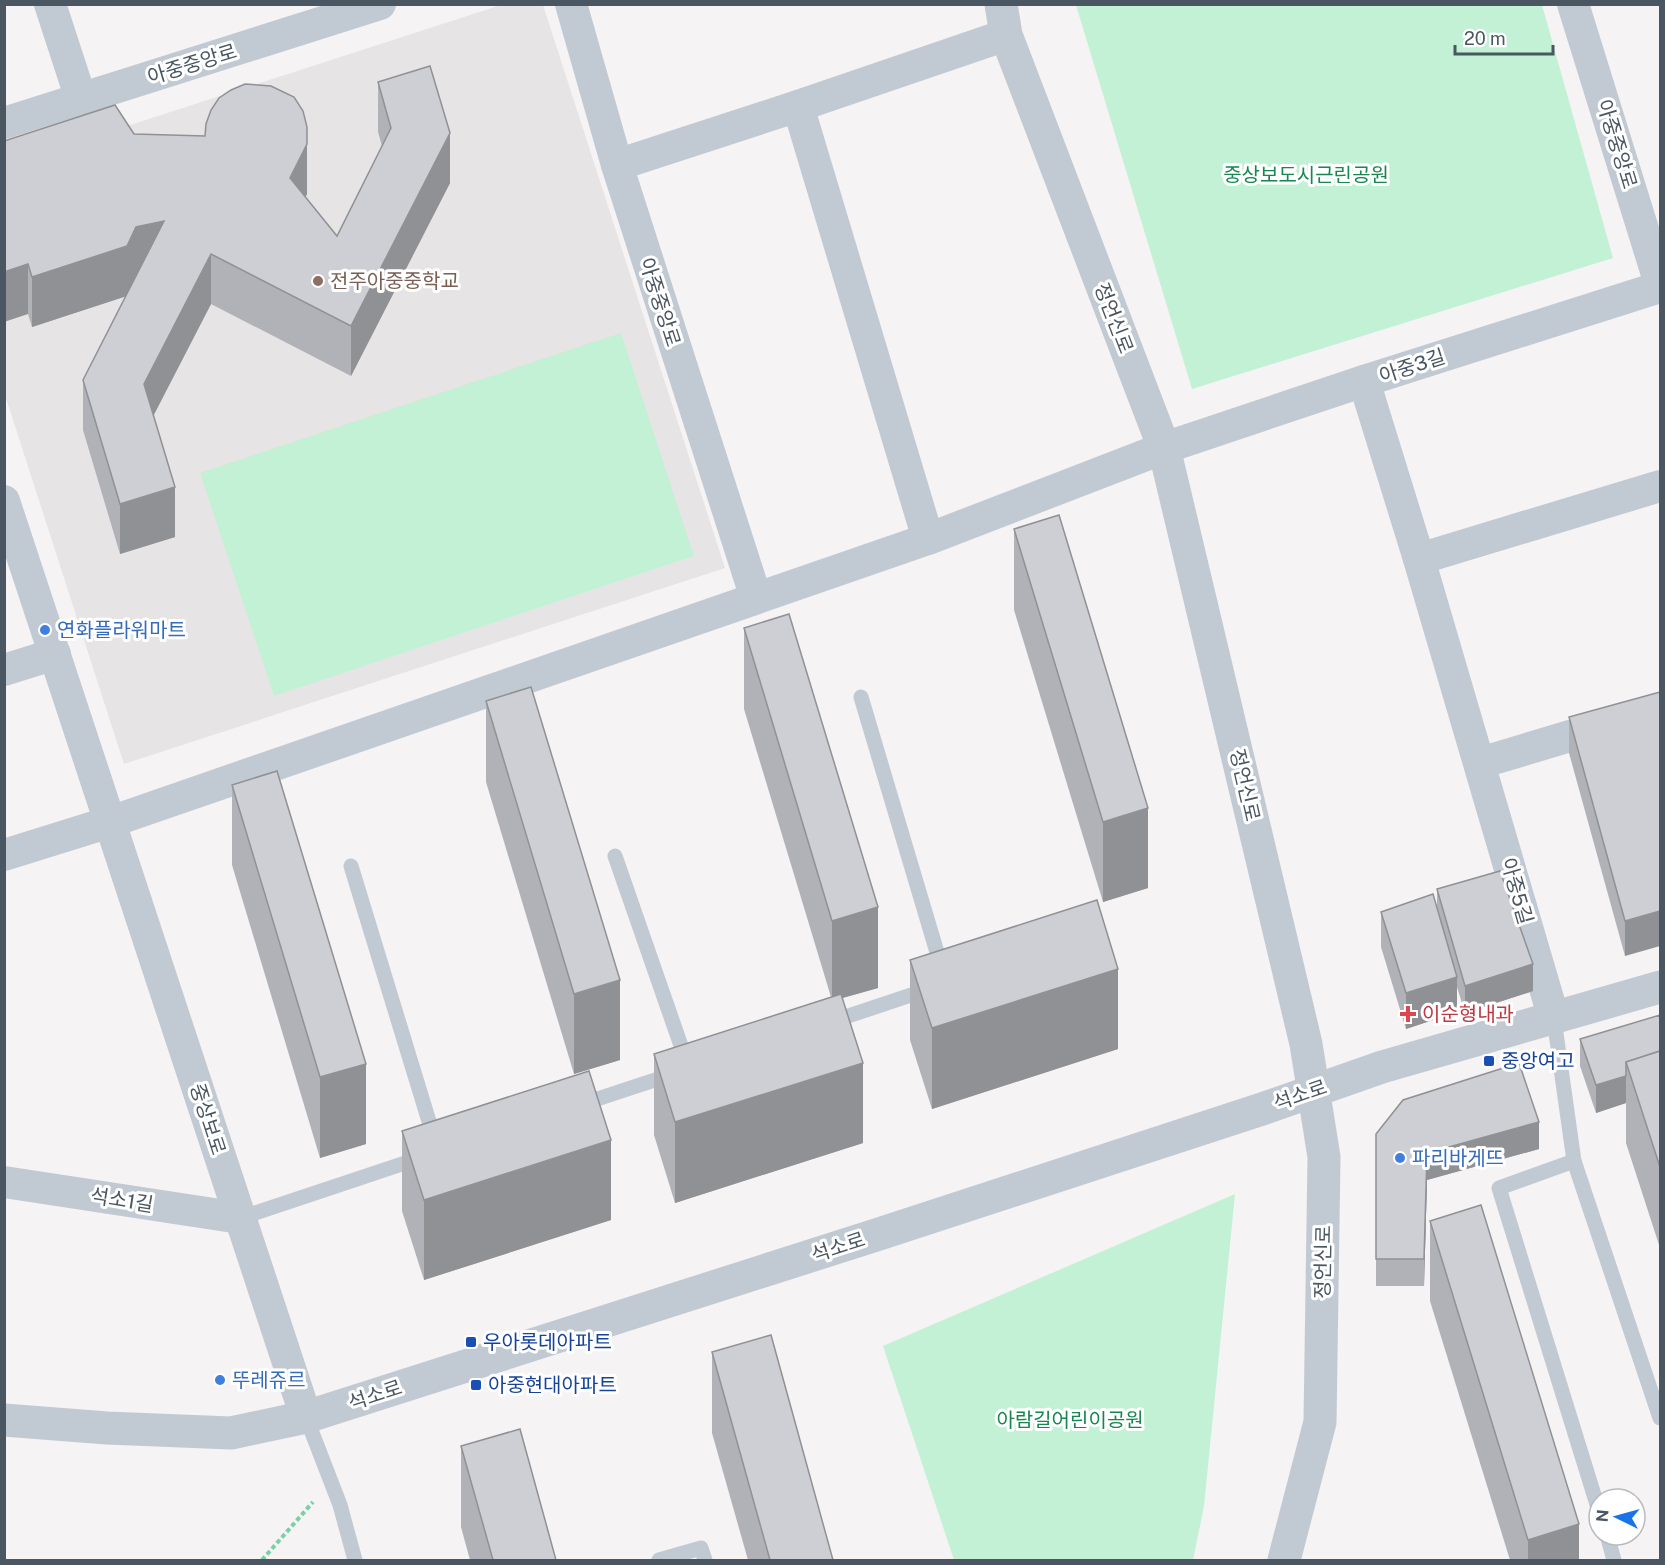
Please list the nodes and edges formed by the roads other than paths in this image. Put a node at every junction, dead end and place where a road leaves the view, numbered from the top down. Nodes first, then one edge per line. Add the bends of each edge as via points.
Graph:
1 (50, 4) edge
2 (380, 4) edge
3 (571, 4) edge
4 (1573, 4) edge
5 (1004, 20) edge
6 (81, 99) junction
7 (798, 106) junction
8 (4, 123) edge
9 (617, 165) junction
10 (1660, 285) edge
11 (1364, 381) junction
12 (1164, 448) junction
13 (1660, 486) edge
14 (4, 501) edge
15 (928, 539) junction
16 (1419, 559) junction
17 (756, 598) junction
18 (55, 654) junction
19 (4, 670) edge
20 (861, 697) dead end
21 (1660, 709) edge
22 (1480, 763) junction
23 (110, 822) junction
24 (4, 855) edge
25 (615, 856) dead end
26 (351, 866) dead end
27 (1660, 987) edge
28 (1554, 1019) junction
29 (812, 1028) edge
30 (1315, 1090) junction
31 (564, 1110) edge
32 (1574, 1161) junction
33 (4, 1182) edge
34 (240, 1218) junction
35 (306, 1417) junction
36 (1660, 1418) edge
37 (4, 1420) edge
38 (1592, 1487) edge
39 (355, 1560) edge
40 (659, 1560) edge
41 (705, 1560) edge
42 (1284, 1560) edge

1 - 6 street
2 - 6 street, 아중중앙로
3 - 9 street, 아중중앙로
4 - 10 street, 아중중앙로
5 - 7 street, 정언신로
5 - 12 street, 정언신로
6 - 8 street, 아중중앙로
7 - 9 street, 정언신로
7 - 15 street
9 - 17 street, 아중중앙로
10 - 11 street, 아중3길
11 - 12 street, 아중3길
11 - 16 street, 아중5길
12 - 15 street, 아중3길
12 - 30 street, 정언신로
13 - 16 street
14 - 18 street, 중상보로
15 - 17 street, 아중3길
16 - 22 street, 아중5길
17 - 23 street, 아중3길
18 - 19 street
18 - 23 street, 중상보로
20 - 29 lane via 946,984
21 - 22 street
22 - 28 street, 아중5길
23 - 24 street
23 - 34 street, 중상보로
25 - 31 lane via 694,1067
26 - 34 lane via 445,1150
27 - 28 street, 석소로
28 - 30 street, 석소로
28 - 32 lane
30 - 35 street, 석소로 via 887,1232
30 - 42 street, 정언신로 via 1324,1157 1320,1422
32 - 36 lane
32 - 38 lane via 1499,1188
33 - 34 street, 석소1길
34 - 35 street, 중상보로
35 - 37 street, 석소로 via 231,1433
35 - 39 lane via 340,1505
40 - 41 lane via 701,1548

